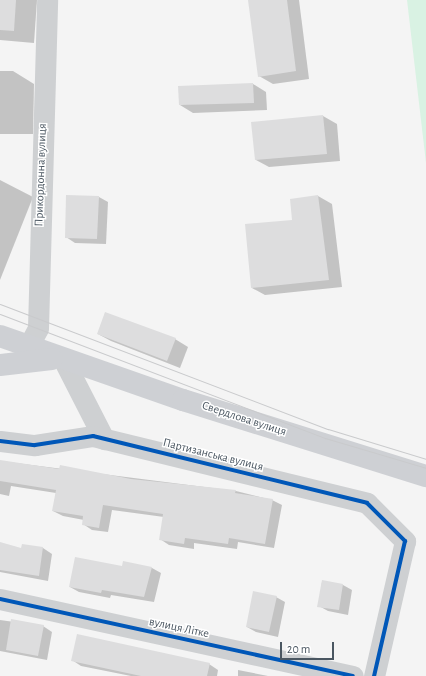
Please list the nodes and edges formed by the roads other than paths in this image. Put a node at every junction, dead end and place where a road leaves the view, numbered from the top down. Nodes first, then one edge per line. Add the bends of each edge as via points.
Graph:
1 (47, 0) edge
2 (0, 336) edge
3 (28, 347) junction
4 (63, 359) junction
5 (0, 364) edge
6 (104, 439) junction
7 (0, 441) edge
8 (426, 476) edge
9 (0, 599) edge
10 (353, 676) edge
11 (374, 676) edge

1 - 3 street, Прикордонна вулиця via 38,328
2 - 3 street, Свердлова вулиця
3 - 4 street, Свердлова вулиця
4 - 5 street
4 - 6 street
4 - 8 street, Свердлова вулиця via 183,400
6 - 7 street, Партизанська вулиця via 93,436 35,445
6 - 11 street, Партизанська вулиця via 367,503 405,540
9 - 10 street, вулиця Літке

